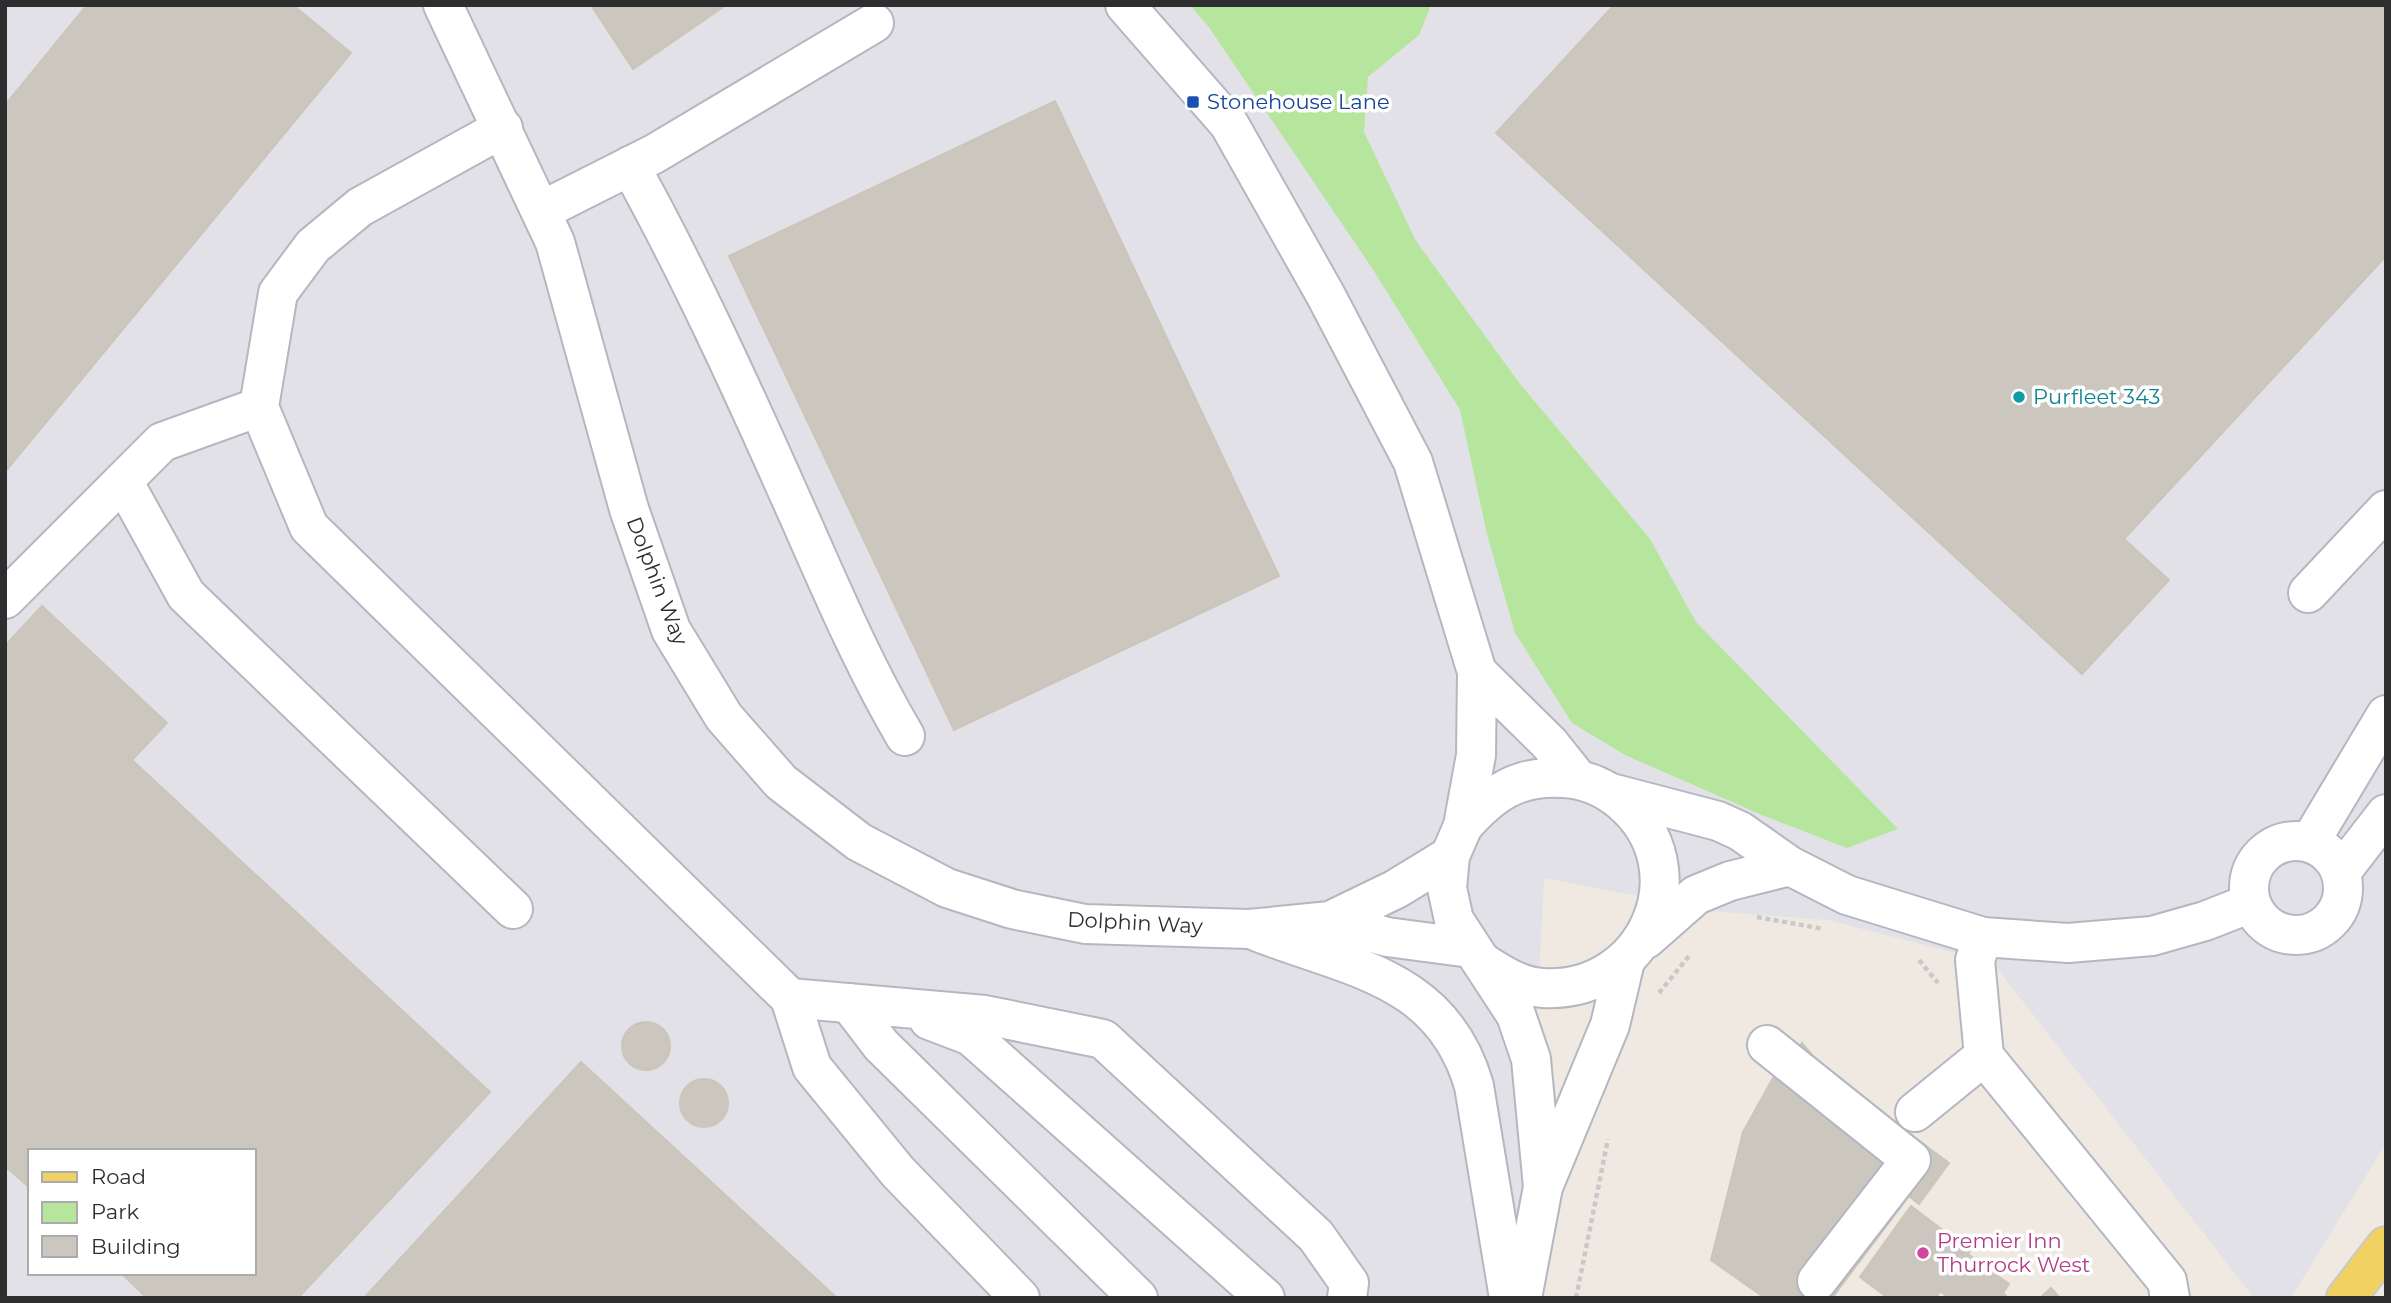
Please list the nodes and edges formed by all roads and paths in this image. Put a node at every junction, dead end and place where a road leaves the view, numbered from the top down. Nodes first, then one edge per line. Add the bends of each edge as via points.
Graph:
1 (443, 5) edge
2 (1125, 5) edge
3 (874, 23) dead end
4 (503, 128) junction
5 (630, 166) junction
6 (541, 211) junction
7 (259, 407) junction
8 (123, 481) junction
9 (2386, 510) edge
10 (2308, 593) dead end
11 (5, 599) edge
12 (1477, 672) junction
13 (2386, 715) edge
14 (905, 736) dead end
15 (1594, 786) junction
16 (2386, 814) edge
17 (1457, 841) junction
18 (2310, 842) junction
19 (1790, 866) junction
20 (2341, 872) junction
21 (2250, 904) junction
22 (513, 909) dead end
23 (1330, 921) junction
24 (1249, 929) junction
25 (1983, 937) junction
26 (1632, 953) junction
27 (1477, 956) junction
28 (790, 998) junction
29 (849, 1003) junction
30 (895, 1007) junction
31 (1767, 1045) dead end
32 (1984, 1056) junction
33 (1915, 1112) dead end
34 (1543, 1187) junction
35 (2386, 1246) edge
36 (2386, 1267) edge
37 (1818, 1281) dead end
38 (1020, 1298) edge
39 (1138, 1298) edge
40 (1265, 1298) edge
41 (1347, 1298) edge
42 (1509, 1298) edge
43 (1522, 1298) edge
44 (2170, 1298) edge
45 (2346, 1298) edge
46 (2372, 1298) edge

1 - 4 street, Dolphin Way
2 - 12 street via 1229,124 1325,294 1413,462
3 - 5 street
4 - 6 street, Dolphin Way
4 - 7 street via 360,207 313,246 278,293
5 - 6 street
5 - 14 street via 763,435 872,680
6 - 24 street, Dolphin Way via 555,242 629,509 671,630 724,717 782,782 859,842 947,888 1012,909 1085,925
7 - 8 street via 162,442
7 - 28 street via 309,527
8 - 11 street
8 - 22 street via 186,595
9 - 10 street
12 - 15 street
12 - 17 street via 1476,755
13 - 18 street
15 - 17 street via 1544,776 1513,784 1485,801
15 - 19 street via 1718,821
15 - 26 street via 1633,811 1649,835 1658,862 1660,892 1653,919
16 - 20 street
17 - 23 street, Dolphin Way via 1396,889
17 - 27 street via 1449,899 1454,920
18 - 20 street via 2323,848
18 - 21 street via 2280,843 2262,855 2250,874
19 - 25 street via 1847,895
19 - 26 street via 1696,895
20 - 21 street via 2342,894 2335,915 2311,933 2282,934 2268,927
21 - 25 street via 2152,936 2068,943
23 - 24 street, Dolphin Way
23 - 27 street, Dolphin Way
24 - 42 street via 1359,967 1412,995 1447,1026 1474,1086
25 - 32 street via 1975,960
26 - 27 street via 1600,978 1560,988 1510,980
26 - 34 street via 1610,1025
27 - 34 street via 1516,1015 1531,1059
28 - 29 street
28 - 38 street via 811,1067 898,1172
29 - 30 street
29 - 39 street via 881,1045
30 - 40 street via 971,1036
30 - 41 street via 985,1015 1103,1039 1316,1236 1349,1283
31 - 37 street via 1911,1160
32 - 33 street
32 - 44 street via 2167,1281
34 - 43 street
35 - 45 main road
36 - 46 main road

